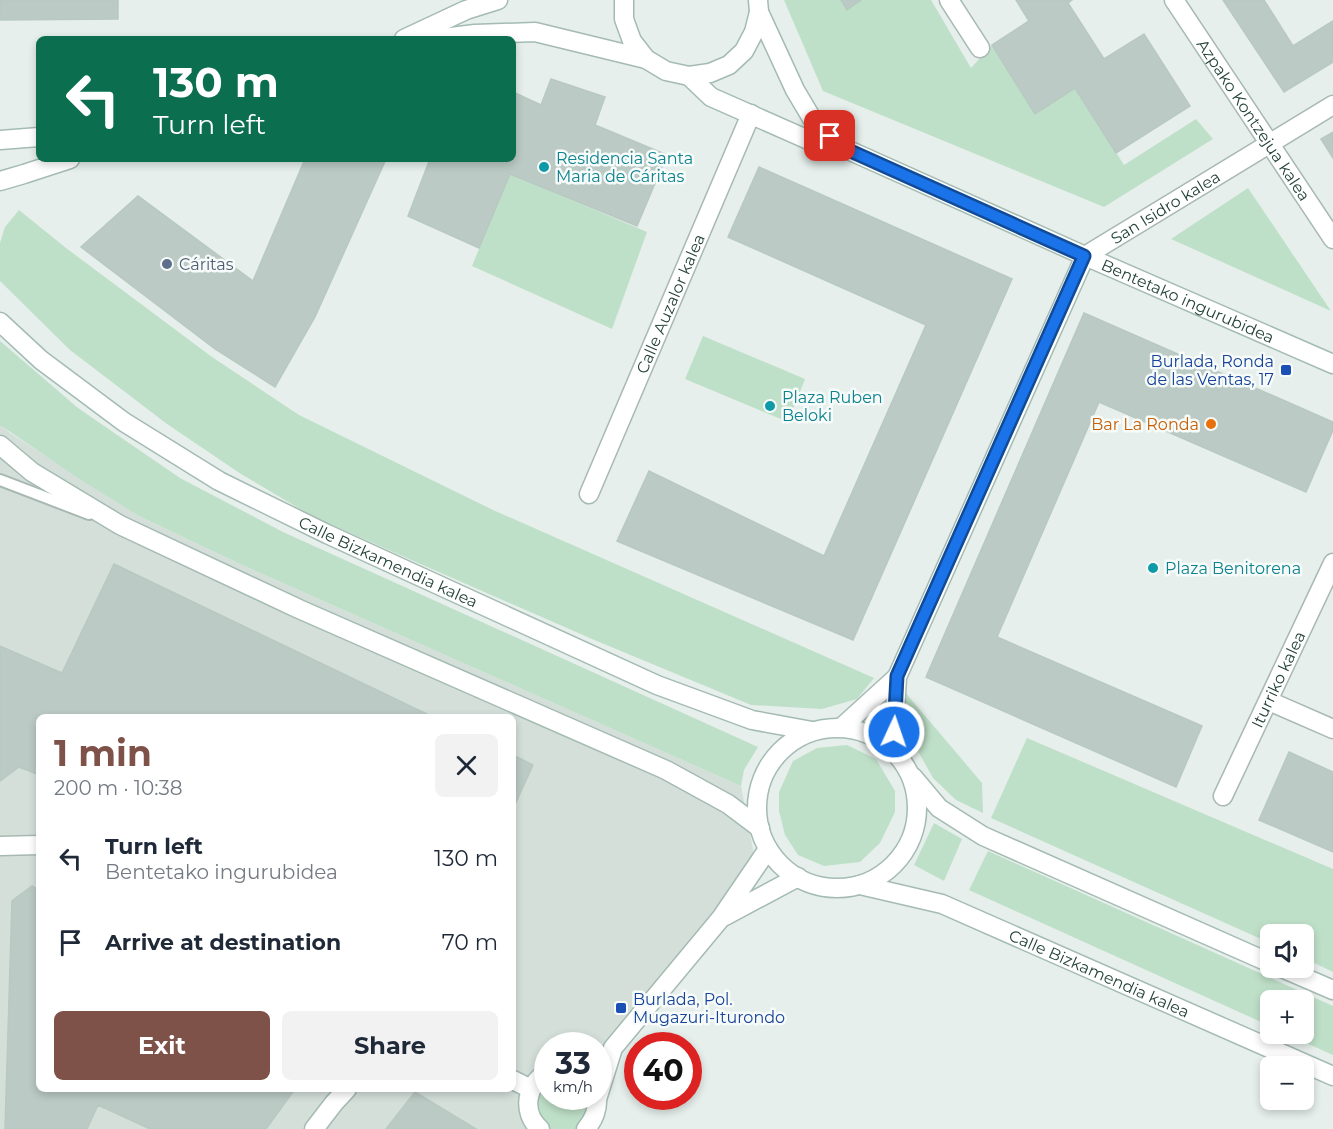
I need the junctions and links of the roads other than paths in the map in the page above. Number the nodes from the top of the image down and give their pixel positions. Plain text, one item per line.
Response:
1 (498, 0) edge
2 (624, 0) edge
3 (949, 0) edge
4 (1174, 0) edge
5 (758, 6) edge
6 (410, 36) edge
7 (459, 36) edge
8 (980, 48) dead end
9 (646, 59) junction
10 (689, 76) junction
11 (1333, 105) edge
12 (751, 114) junction
13 (36, 137) edge
14 (0, 140) edge
15 (1270, 144) junction
16 (846, 149) junction
17 (61, 162) edge
18 (0, 180) edge
19 (1333, 238) edge
20 (1084, 256) junction
21 (0, 314) edge
22 (6, 328) edge
23 (1333, 364) edge
24 (0, 445) edge
25 (0, 480) edge
26 (589, 494) dead end
27 (120, 525) junction
28 (1333, 563) edge
29 (897, 676) junction
30 (1269, 701) junction
31 (842, 727) junction
32 (1333, 729) edge
33 (812, 731) junction
34 (893, 750) junction
35 (909, 772) junction
36 (1223, 796) dead end
37 (760, 828) junction
38 (36, 845) edge
39 (0, 846) edge
40 (768, 849) junction
41 (798, 877) junction
42 (860, 885) junction
43 (721, 918) junction
44 (1260, 959) edge
45 (1305, 978) edge
46 (1333, 990) edge
47 (612, 1044) edge
48 (1333, 1076) edge
49 (516, 1082) edge
50 (534, 1084) edge
51 (531, 1089) junction
52 (344, 1092) edge
53 (597, 1110) edge
54 (532, 1125) edge
55 (314, 1129) edge
56 (586, 1129) edge

1 - 6 main road
2 - 9 main road
3 - 8 main road
4 - 15 main road, Azpako Kontzejua kalea
5 - 10 main road
5 - 16 main road, Bentetako ingurubidea
7 - 9 main road
9 - 10 main road
10 - 12 main road, Bentetako ingurubidea
11 - 15 main road, San Isidro kalea
12 - 16 main road, Bentetako ingurubidea
12 - 26 main road, Calle Auzalor kalea
13 - 14 main road
15 - 19 main road, Azpako Kontzejua kalea
15 - 20 main road, San Isidro kalea
16 - 20 main road, Bentetako ingurubidea
17 - 18 main road
20 - 23 main road, Bentetako ingurubidea
20 - 29 main road
21 - 22 main road, Calle Bizkamendia kalea
22 - 33 main road, Calle Bizkamendia kalea
24 - 27 main road
25 - 27 lane
27 - 37 main road
28 - 30 main road, Iturriko kalea
29 - 31 main road
29 - 34 main road
30 - 32 main road
30 - 36 main road, Iturriko kalea
31 - 33 main road
31 - 34 main road
33 - 37 main road
34 - 35 main road
35 - 42 main road
35 - 44 main road
37 - 40 main road
38 - 39 main road
40 - 41 main road
40 - 43 main road
41 - 42 main road
41 - 43 main road
42 - 48 main road, Calle Bizkamendia kalea
43 - 47 main road
45 - 46 main road
49 - 51 main road
50 - 51 main road
51 - 54 main road
52 - 55 main road
53 - 56 main road

